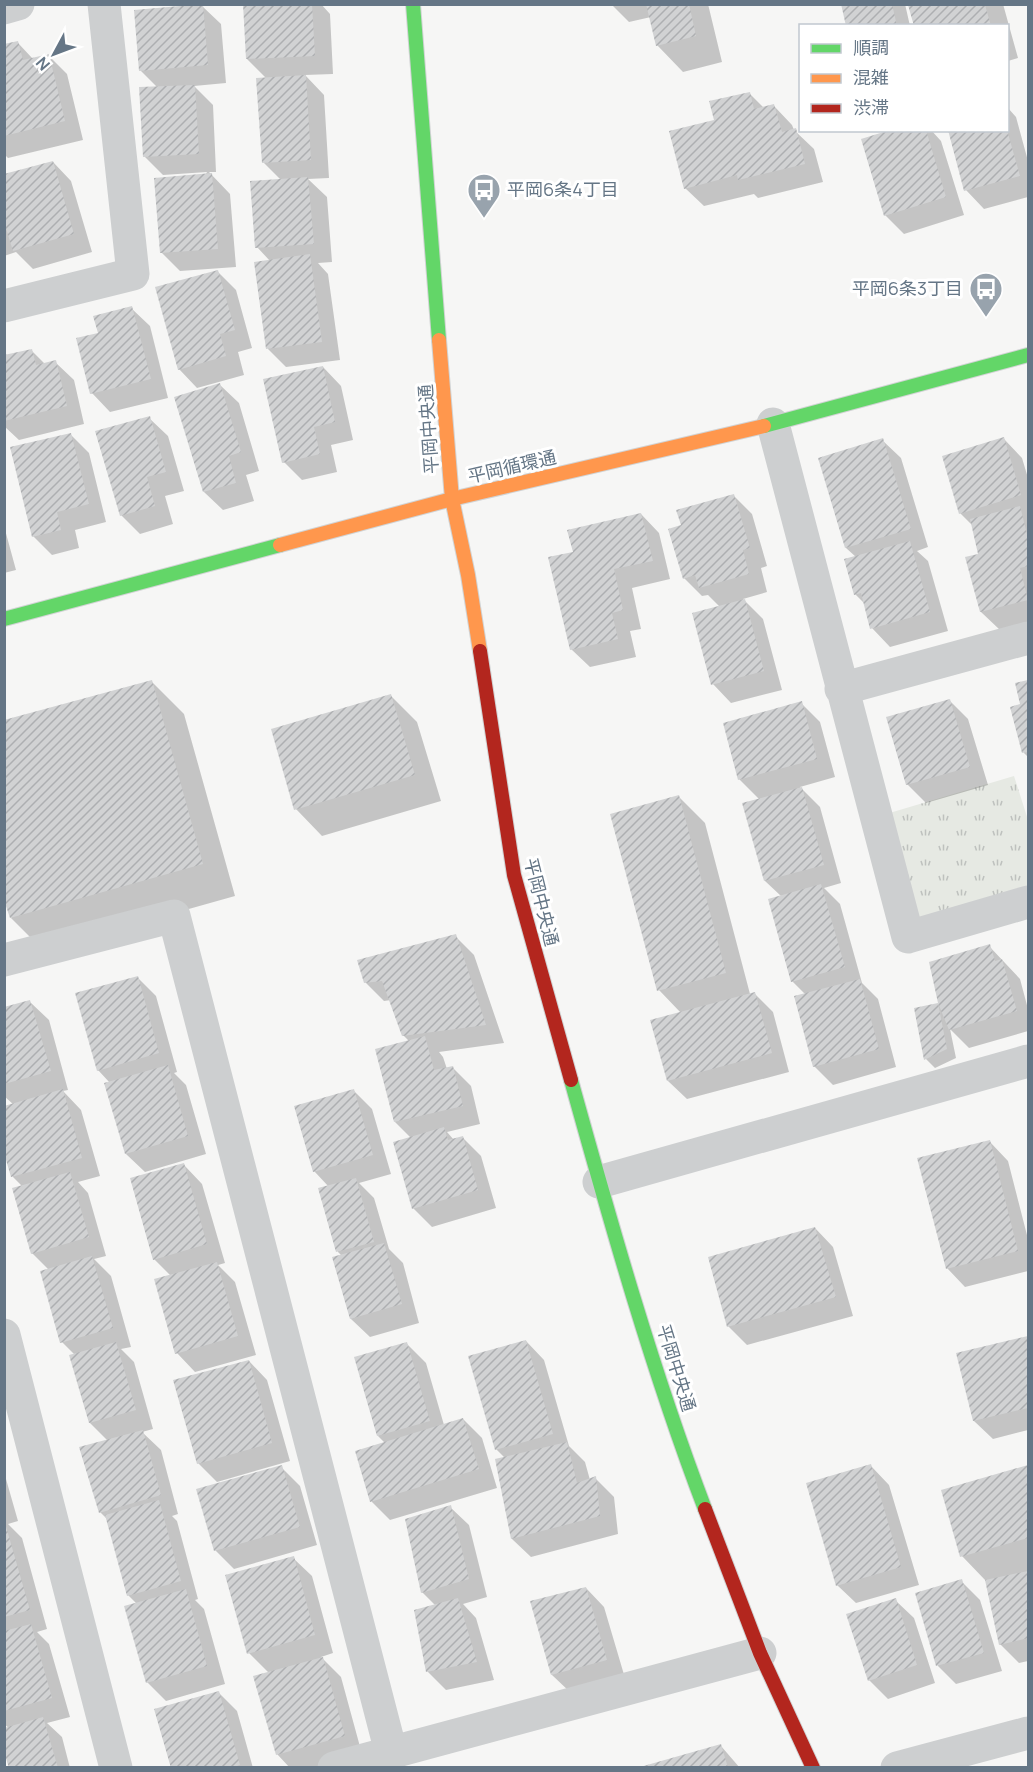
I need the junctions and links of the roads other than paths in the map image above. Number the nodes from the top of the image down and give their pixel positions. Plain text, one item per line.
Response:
1 (18, 4) edge
2 (104, 4) edge
3 (413, 4) edge
4 (4, 8) edge
5 (4, 306) edge
6 (1029, 355) edge
7 (773, 424) junction
8 (452, 499) junction
9 (4, 620) edge
10 (1029, 639) edge
11 (841, 689) junction
12 (1029, 902) edge
13 (4, 960) edge
14 (1029, 1061) edge
15 (599, 1182) junction
16 (4, 1335) edge
17 (760, 1653) junction
18 (1029, 1732) edge
19 (391, 1752) junction
20 (116, 1767) edge
21 (334, 1767) edge
22 (813, 1767) edge
23 (897, 1767) edge

1 - 4 street
2 - 5 street
3 - 8 street, 平岡中央通
6 - 7 street, 平岡循環通
7 - 8 street, 平岡循環通
7 - 11 street
8 - 9 street, 平岡循環通
8 - 15 street, 平岡中央通
10 - 11 street
11 - 12 street
13 - 19 street
14 - 15 street
15 - 17 street, 平岡中央通
16 - 20 street
17 - 19 street
17 - 22 street, 平岡中央通
18 - 23 street
19 - 21 street

